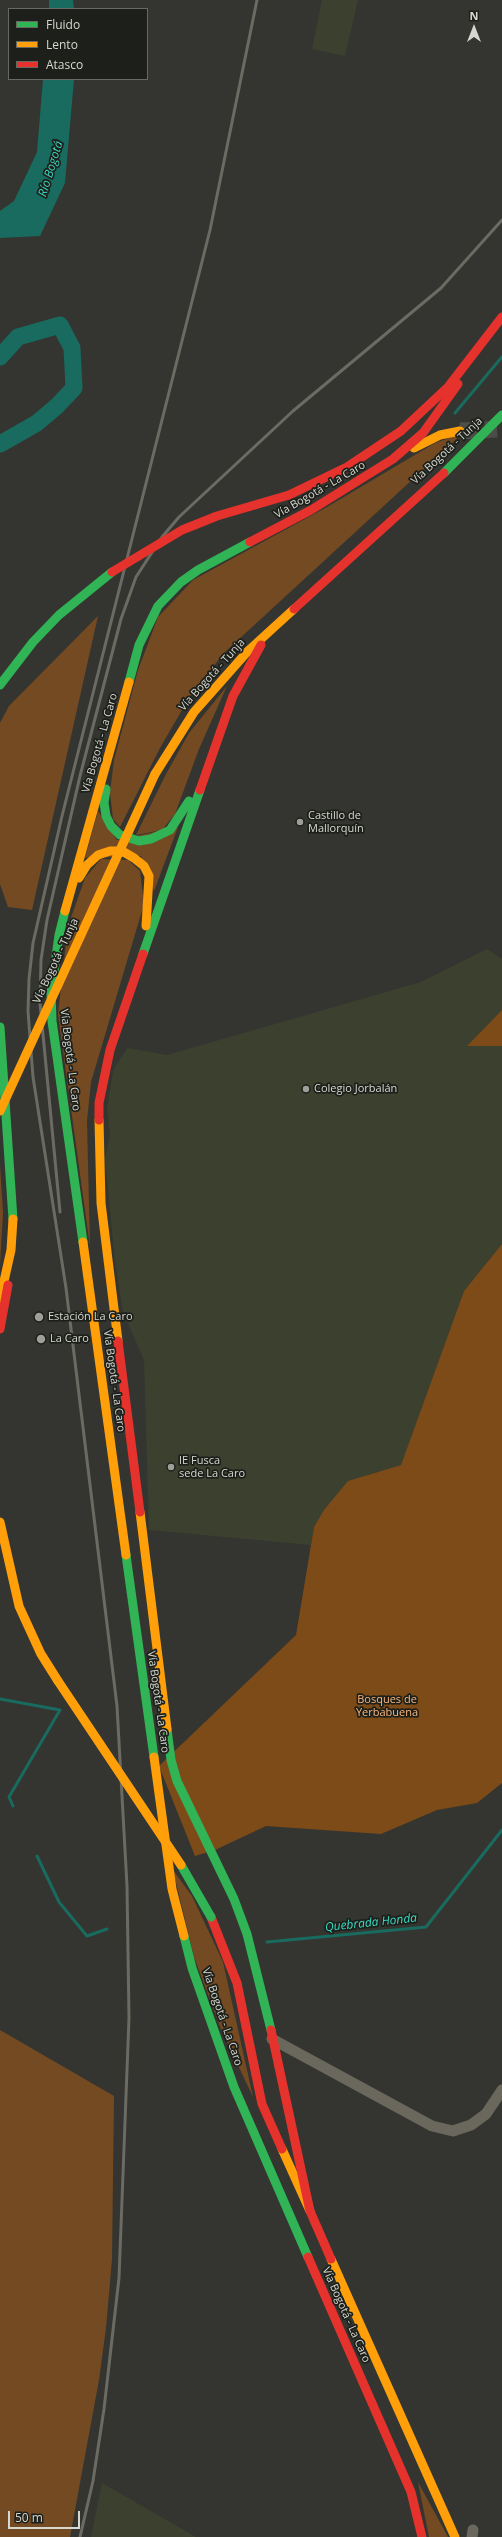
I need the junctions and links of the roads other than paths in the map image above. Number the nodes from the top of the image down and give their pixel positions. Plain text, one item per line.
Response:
1 (502, 317) edge
2 (487, 336) junction
3 (502, 415) edge
4 (460, 431) tunnel mouth
5 (382, 467) junction
6 (269, 631) junction
7 (0, 685) edge
8 (124, 702) junction
9 (208, 768) junction
10 (66, 907) junction
11 (144, 950) junction
12 (0, 1027) edge
13 (0, 1057) edge
14 (0, 1111) edge
15 (11, 1250) junction
16 (0, 1299) edge
17 (0, 1329) edge
18 (0, 1522) edge
19 (272, 2039) junction
20 (502, 2090) edge
21 (310, 2211) junction
22 (422, 2537) edge
23 (455, 2537) edge

1 - 2 main road
2 - 5 main road, Vía Bogotá - La Caro
2 - 7 main road, bridge
3 - 6 main road, Vía Bogotá - Tunja
4 - 5 main road
5 - 8 main road, Vía Bogotá - La Caro
6 - 9 main road, Vía Bogotá - La Caro
6 - 14 main road, Vía Bogotá - Tunja, bridge
8 - 9 main road
8 - 10 main road, Vía Bogotá - La Caro
9 - 11 main road, Vía Bogotá - La Caro
10 - 11 main road
10 - 22 main road, Vía Bogotá - La Caro
11 - 19 main road, Vía Bogotá - La Caro
12 - 13 main road
13 - 15 main road
15 - 16 main road
15 - 17 main road
18 - 21 main road, bridge
19 - 20 street
19 - 21 main road, Vía Bogotá - La Caro
21 - 23 main road, Vía Bogotá - La Caro

